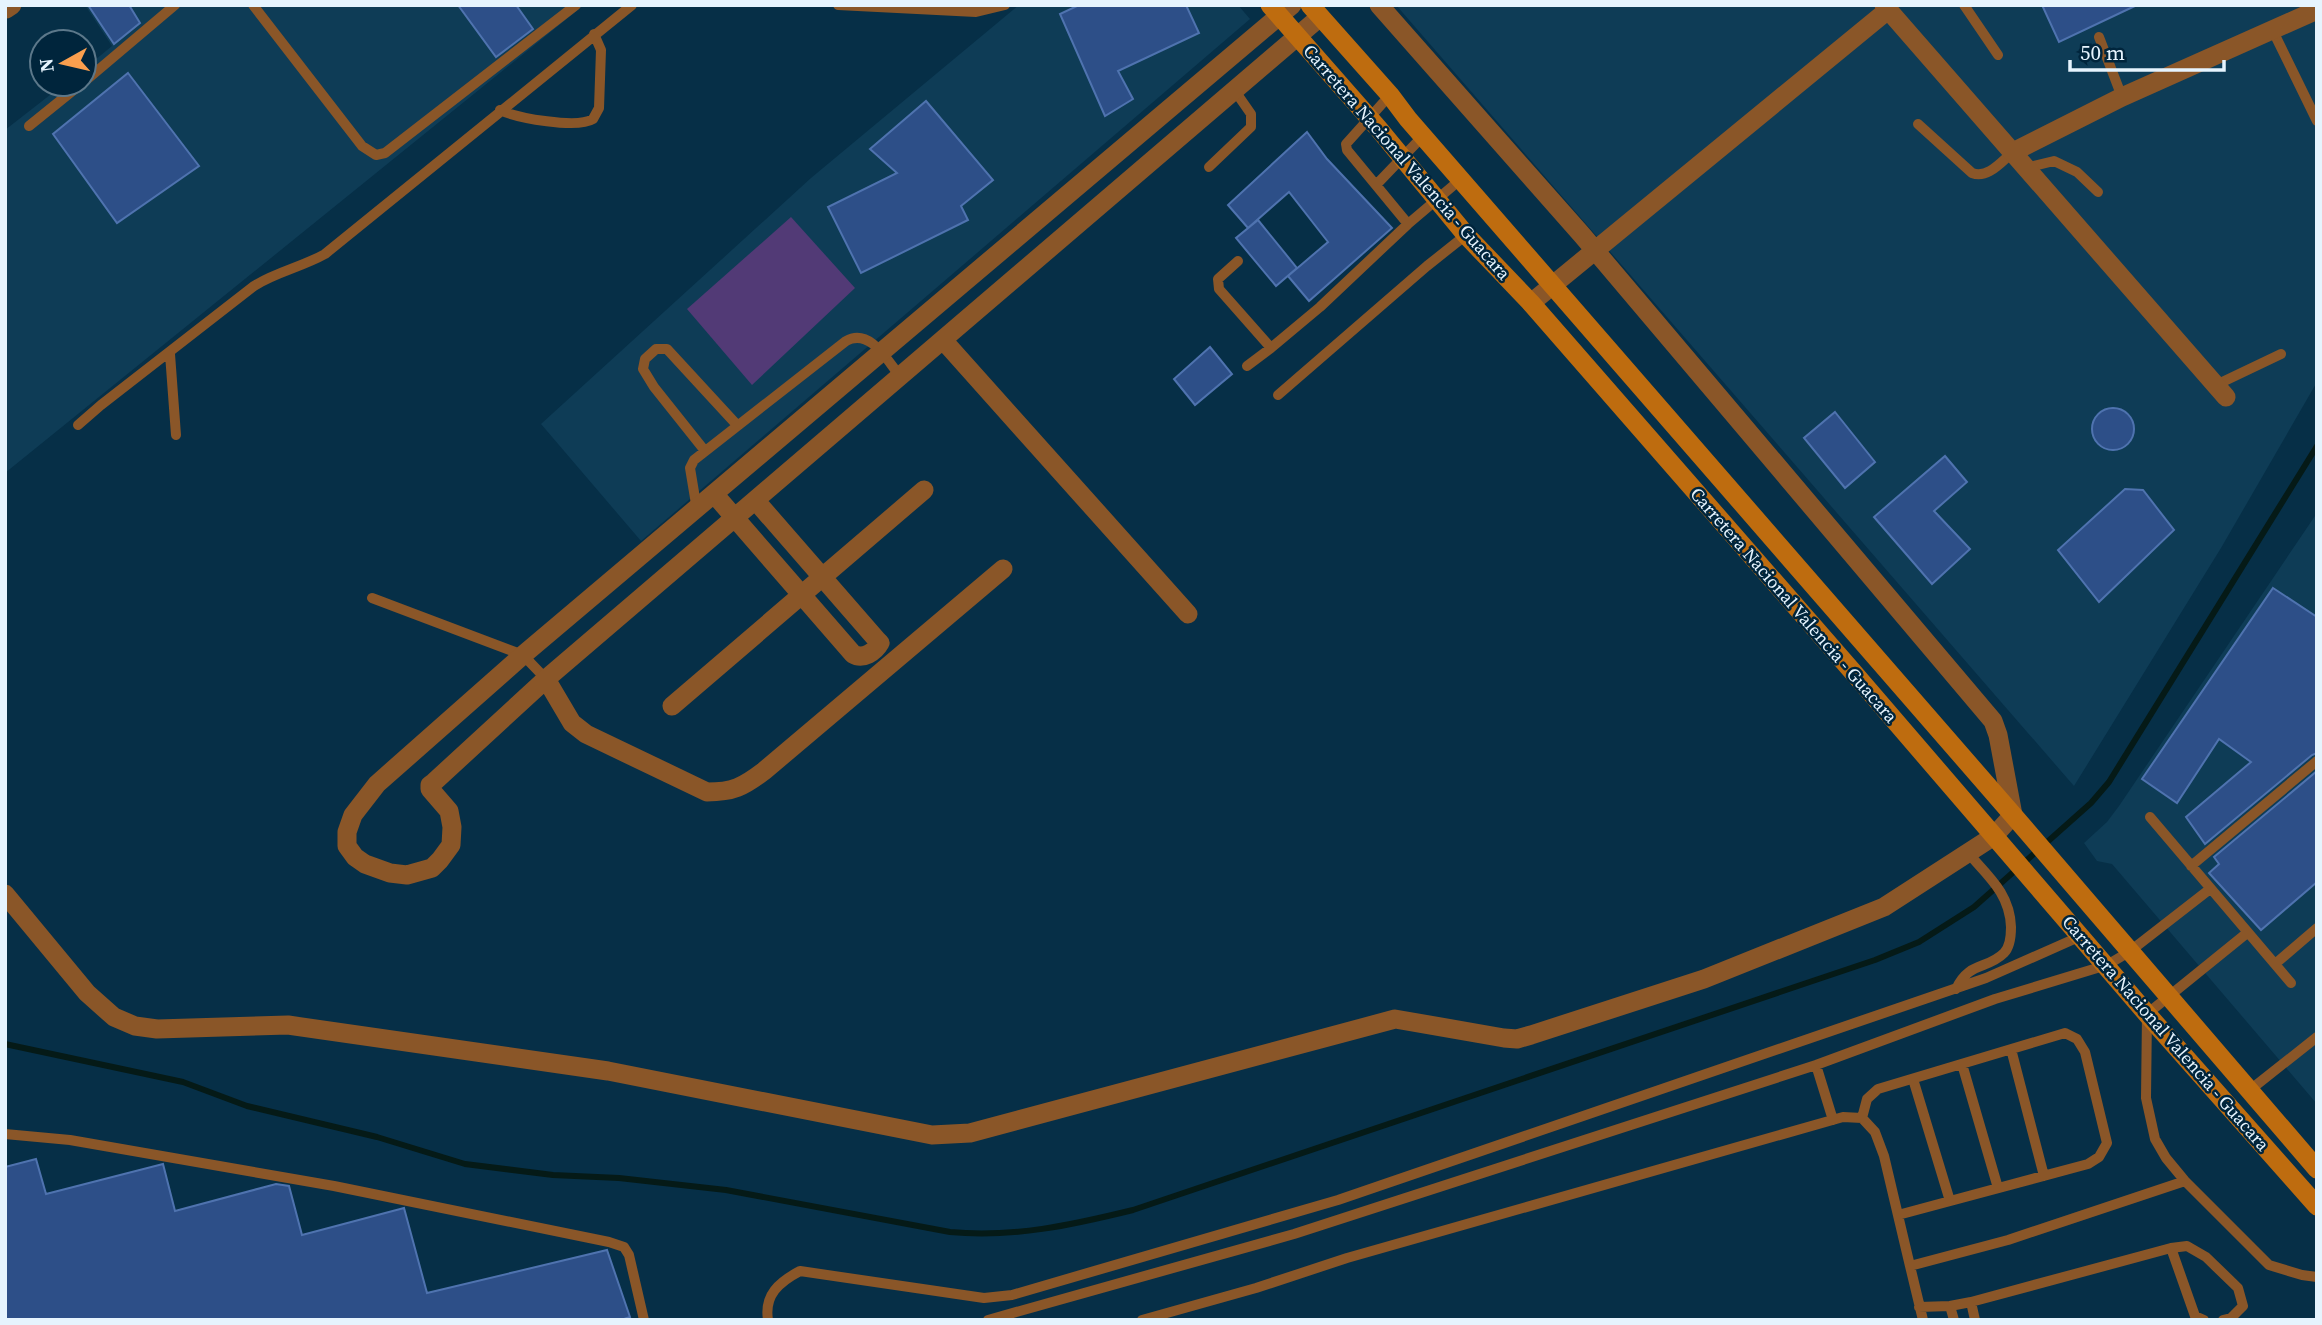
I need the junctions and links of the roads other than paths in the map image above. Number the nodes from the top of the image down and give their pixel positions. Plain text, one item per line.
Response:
1 (12, 5) edge
2 (175, 5) edge
3 (253, 5) edge
4 (576, 5) edge
5 (632, 5) edge
6 (838, 5) edge
7 (1005, 5) edge
8 (1379, 5) edge
9 (1964, 5) edge
10 (1888, 7) edge
11 (5, 9) edge
12 (1281, 9) edge
13 (2317, 10) edge
14 (1315, 11) edge
15 (2272, 29) junction
16 (594, 34) junction
17 (1298, 37) junction
18 (2099, 37) dead end
19 (1998, 55) dead end
20 (98, 70) edge
21 (1235, 90) junction
22 (1390, 95) junction
23 (2122, 97) junction
24 (64, 98) edge
25 (500, 110) junction
26 (1368, 117) junction
27 (2317, 121) edge
28 (1918, 124) dead end
29 (29, 126) dead end
30 (1423, 136) junction
31 (2013, 152) junction
32 (1403, 158) junction
33 (1209, 167) dead end
34 (2025, 169) junction
35 (1461, 179) junction
36 (1376, 185) junction
37 (2098, 192) dead end
38 (1437, 200) junction
39 (1408, 224) junction
40 (1466, 235) junction
41 (1596, 252) junction
42 (1238, 261) dead end
43 (1553, 286) junction
44 (1531, 303) junction
45 (943, 340) junction
46 (1271, 348) junction
47 (882, 352) junction
48 (170, 354) junction
49 (2281, 354) dead end
50 (1247, 366) dead end
51 (899, 375) junction
52 (2221, 391) joint
53 (1278, 395) dead end
54 (78, 425) dead end
55 (737, 425) junction
56 (176, 435) dead end
57 (705, 451) junction
58 (924, 490) dead end
59 (715, 495) junction
60 (756, 501) junction
61 (697, 510) junction
62 (734, 518) junction
63 (1003, 569) dead end
64 (821, 576) junction
65 (801, 596) junction
66 (372, 598) dead end
67 (1188, 614) dead end
68 (523, 655) junction
69 (546, 679) junction
70 (671, 706) dead end
71 (2317, 761) edge
72 (2013, 815) junction
73 (2150, 817) dead end
74 (1994, 836) junction
75 (1968, 853) junction
76 (2191, 866) junction
77 (2210, 889) junction
78 (5, 894) edge
79 (2317, 928) edge
80 (2247, 933) junction
81 (2081, 936) junction
82 (2129, 952) junction
83 (2274, 964) junction
84 (2107, 965) junction
85 (2291, 983) dead end
86 (1956, 989) junction
87 (2168, 996) junction
88 (2147, 1013) junction
89 (2317, 1037) edge
90 (2011, 1049) junction
91 (1962, 1064) junction
92 (1816, 1065) junction
93 (1913, 1079) junction
94 (2250, 1090) junction
95 (1862, 1118) junction
96 (1833, 1119) junction
97 (5, 1134) edge
98 (2317, 1169) edge
99 (2044, 1176) junction
100 (2186, 1181) junction
101 (1998, 1188) junction
102 (1950, 1201) junction
103 (2317, 1206) edge
104 (1898, 1215) junction
105 (2171, 1248) junction
106 (1910, 1266) junction
107 (2317, 1276) edge
108 (1971, 1302) junction
109 (1950, 1306) junction
110 (1919, 1307) junction
111 (766, 1319) edge
112 (644, 1320) edge
113 (988, 1320) edge
114 (1142, 1320) edge
115 (1923, 1320) edge
116 (1954, 1320) edge
117 (1975, 1320) edge
118 (2204, 1320) edge
119 (2223, 1320) edge

1 - 11 street
2 - 20 lane
3 - 4 lane
5 - 16 lane
6 - 7 lane
8 - 41 street
9 - 19 lane
10 - 31 street
10 - 41 street
12 - 17 main road, Carretera Nacional Valencia - Guacara
12 - 47 street
13 - 15 street
14 - 17 street
14 - 22 main road, Carretera Nacional Valencia - Guacara
15 - 23 street
15 - 27 lane
16 - 25 lane
16 - 25 lane
17 - 21 street
17 - 26 main road, Carretera Nacional Valencia - Guacara
18 - 23 lane
21 - 33 lane
21 - 45 street
22 - 26 lane
22 - 30 main road, Carretera Nacional Valencia - Guacara
23 - 31 street
24 - 29 lane
25 - 48 lane
26 - 32 main road, Carretera Nacional Valencia - Guacara
26 - 36 lane
28 - 31 lane
30 - 32 lane
30 - 35 main road, Carretera Nacional Valencia - Guacara
31 - 34 street
32 - 36 lane
32 - 38 main road, Carretera Nacional Valencia - Guacara
34 - 37 lane
34 - 52 street
35 - 38 lane
35 - 43 main road, Carretera Nacional Valencia - Guacara
36 - 39 lane
38 - 39 lane
38 - 40 main road, Carretera Nacional Valencia - Guacara
39 - 46 lane
40 - 44 main road, Carretera Nacional Valencia - Guacara
40 - 53 lane
41 - 43 street
41 - 72 street
42 - 46 lane
43 - 44 street
43 - 72 main road, Carretera Nacional Valencia - Guacara
44 - 74 main road, Carretera Nacional Valencia - Guacara
45 - 51 street
45 - 67 street
46 - 50 lane
47 - 51 lane
47 - 55 lane
47 - 59 street
48 - 54 lane
48 - 56 lane
49 - 52 lane
51 - 60 street
55 - 57 lane
55 - 57 lane
57 - 61 lane
58 - 64 street
59 - 61 street
59 - 62 street
60 - 62 street
60 - 64 street
61 - 68 street
62 - 65 street
62 - 69 street
63 - 69 street
64 - 65 street
64 - 65 street
65 - 70 street
66 - 68 lane
68 - 69 lane
68 - 69 street
71 - 76 lane
72 - 74 street
72 - 82 main road, Carretera Nacional Valencia - Guacara
73 - 76 lane
74 - 75 street
74 - 81 main road, Carretera Nacional Valencia - Guacara
75 - 78 street
75 - 86 lane
76 - 77 lane
77 - 80 lane
77 - 82 lane
79 - 83 lane
80 - 83 lane
80 - 87 lane
81 - 84 main road, Carretera Nacional Valencia - Guacara
81 - 86 lane
82 - 84 lane
82 - 87 main road, Carretera Nacional Valencia - Guacara
83 - 85 lane
84 - 88 main road, Carretera Nacional Valencia - Guacara
84 - 92 lane
86 - 111 lane
87 - 88 lane
87 - 94 main road, Carretera Nacional Valencia - Guacara
88 - 100 lane
88 - 103 main road, Carretera Nacional Valencia - Guacara
89 - 94 lane
90 - 91 lane
90 - 99 lane
90 - 99 lane
91 - 93 lane
91 - 101 lane
92 - 96 lane
92 - 113 lane
93 - 95 lane
93 - 102 lane
94 - 98 main road, Carretera Nacional Valencia - Guacara
95 - 96 lane
95 - 104 lane
96 - 114 lane
97 - 112 lane
99 - 101 lane
100 - 106 lane
100 - 107 lane
101 - 102 lane
102 - 104 lane
104 - 106 lane
105 - 108 lane
105 - 118 lane
105 - 119 lane
106 - 110 lane
108 - 109 lane
108 - 117 lane
109 - 110 lane
109 - 116 lane
110 - 115 lane

